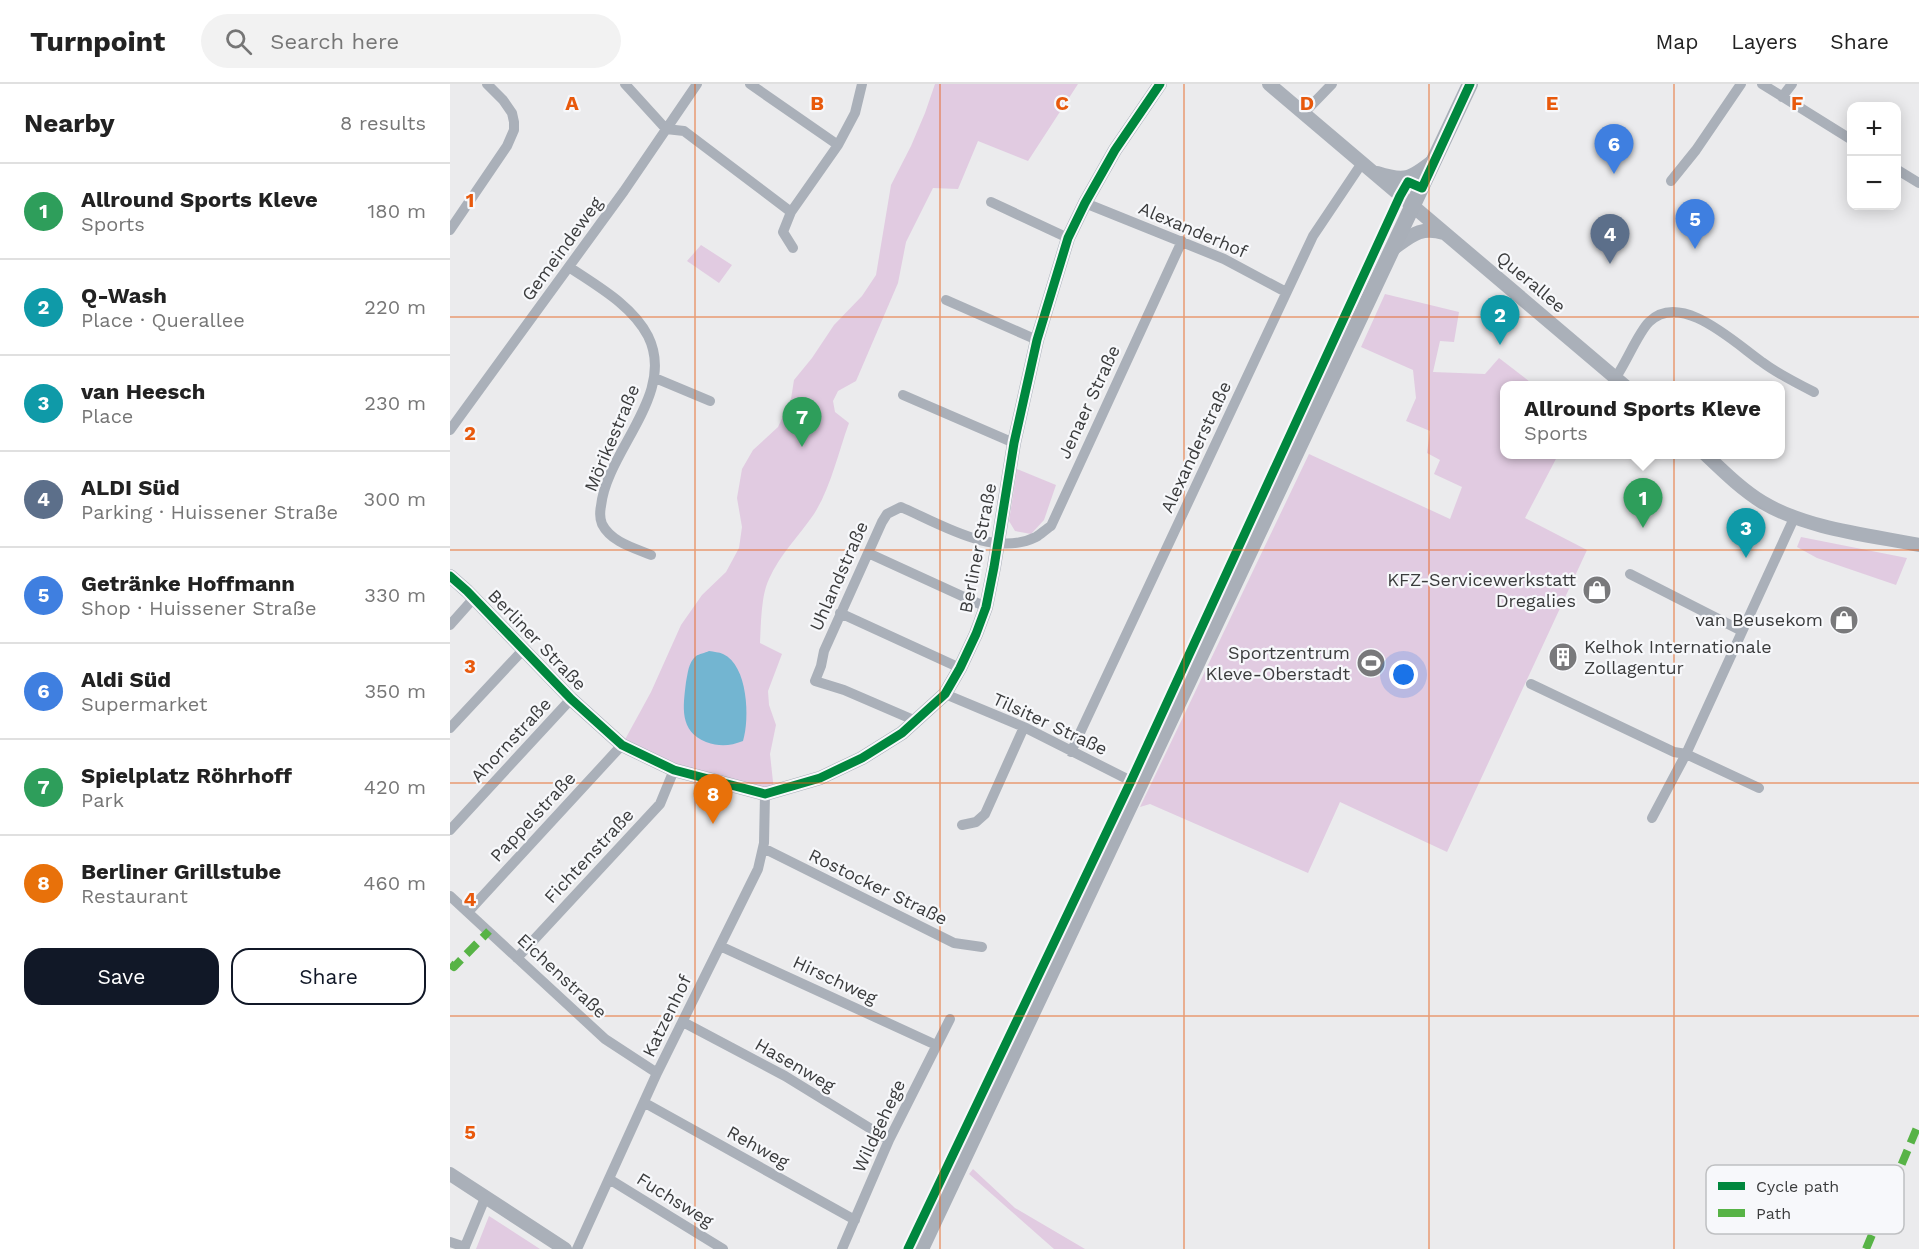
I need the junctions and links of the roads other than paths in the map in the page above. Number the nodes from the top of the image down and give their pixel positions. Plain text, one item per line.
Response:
1 (487, 84) edge
2 (625, 84) edge
3 (697, 84) edge
4 (750, 84) edge
5 (862, 84) edge
6 (1160, 84) edge
7 (1269, 84) edge
8 (1332, 84) edge
9 (1470, 84) edge
10 (1741, 84) edge
11 (1762, 84) edge
12 (1792, 84) edge
13 (1782, 97) junction
14 (1302, 114) junction
15 (666, 129) junction
16 (1847, 138) edge
17 (838, 145) junction
18 (1436, 158) junction
19 (1367, 167) junction
20 (1901, 172) edge
21 (1671, 182) dead end
22 (1919, 183) edge
23 (991, 202) dead end
24 (1085, 203) junction
25 (1413, 206) junction
26 (791, 212) junction
27 (450, 230) edge
28 (1449, 235) junction
29 (1068, 238) junction
30 (1182, 241) junction
31 (794, 248) dead end
32 (1394, 248) junction
33 (569, 267) junction
34 (1286, 292) junction
35 (946, 300) dead end
36 (1036, 340) junction
37 (655, 378) junction
38 (1621, 381) edge
39 (1814, 393) dead end
40 (903, 395) dead end
41 (710, 401) dead end
42 (450, 430) edge
43 (1014, 442) junction
44 (1711, 459) edge
45 (1795, 516) junction
46 (999, 544) junction
47 (1919, 545) edge
48 (868, 553) junction
49 (651, 555) dead end
50 (1630, 574) dead end
51 (450, 576) edge
52 (474, 598) junction
53 (986, 607) junction
54 (840, 613) junction
55 (450, 625) edge
56 (1742, 631) junction
57 (523, 650) junction
58 (960, 668) junction
59 (1531, 684) dead end
60 (945, 694) junction
61 (571, 699) junction
62 (916, 721) junction
63 (1024, 727) junction
64 (450, 728) edge
65 (622, 745) junction
66 (1071, 752) junction
67 (1686, 754) junction
68 (674, 770) junction
69 (1139, 785) junction
70 (1759, 788) dead end
71 (765, 794) junction
72 (1652, 818) dead end
73 (963, 825) dead end
74 (450, 830) edge
75 (763, 848) junction
76 (450, 896) edge
77 (468, 912) junction
78 (720, 946) junction
79 (982, 947) dead end
80 (517, 958) junction
81 (950, 1019) dead end
82 (683, 1022) junction
83 (936, 1045) junction
84 (657, 1073) junction
85 (645, 1102) junction
86 (889, 1140) junction
87 (450, 1174) edge
88 (609, 1179) junction
89 (485, 1198) junction
90 (855, 1220) junction
91 (450, 1242) edge
92 (464, 1248) edge
93 (565, 1249) edge
94 (577, 1249) edge
95 (723, 1249) edge
96 (842, 1249) edge
97 (921, 1249) edge

1 - 27 street
2 - 15 street
3 - 15 street, Gemeindeweg
4 - 17 street
5 - 17 street
6 - 24 street, Berliner Straße
7 - 14 street, Querallee
8 - 14 street
9 - 18 main road
10 - 21 street
11 - 13 street
12 - 13 street
13 - 16 street
14 - 19 street, Querallee
15 - 26 street
15 - 33 street, Gemeindeweg
17 - 26 street
18 - 19 street
18 - 25 main road
19 - 25 street, Querallee
19 - 34 street, Alexanderstraße
20 - 22 street
23 - 29 street
24 - 29 street, Berliner Straße
24 - 30 street, Alexanderhof
25 - 28 street, Querallee
25 - 32 main road
26 - 31 street
28 - 32 street
28 - 38 street, Querallee
29 - 36 street, Berliner Straße
30 - 34 street, Alexanderhof
30 - 46 street, Jenaer Straße
32 - 69 main road
33 - 37 street, Mörikestraße
33 - 42 street, Gemeindeweg
34 - 66 street, Alexanderstraße
35 - 36 street
36 - 43 street, Berliner Straße
37 - 41 street, Mörikestraße
37 - 49 street, Mörikestraße
38 - 39 street
40 - 43 street
43 - 46 street, Berliner Straße
44 - 45 street
45 - 47 street
45 - 56 street
46 - 48 street, Uhlandstraße
46 - 53 street, Berliner Straße
48 - 53 street
48 - 54 street, Uhlandstraße
50 - 56 street
51 - 52 street, Berliner Straße
52 - 55 street
52 - 57 street, Berliner Straße
53 - 58 street, Berliner Straße
54 - 58 street
54 - 62 street, Uhlandstraße
56 - 67 street
57 - 61 street, Berliner Straße
57 - 64 street
58 - 60 street, Berliner Straße
59 - 67 street
60 - 62 street, Berliner Straße
60 - 63 street, Tilsiter Straße
61 - 65 street, Berliner Straße
61 - 74 street, Ahornstraße
62 - 71 street, Berliner Straße
63 - 66 street, Tilsiter Straße
63 - 73 street
65 - 68 street, Berliner Straße
65 - 77 street, Pappelstraße
66 - 69 street, Tilsiter Straße
67 - 70 street
67 - 72 street
68 - 71 street, Berliner Straße
68 - 80 street, Fichtenstraße
69 - 97 main road
71 - 75 street, Katzenhof
75 - 78 street, Katzenhof
75 - 79 street, Rostocker Straße
76 - 77 street, Eichenstraße
77 - 80 street, Eichenstraße
78 - 82 street, Katzenhof
78 - 83 street, Hirschweg
80 - 84 street, Eichenstraße
81 - 83 street, Wildgehege
82 - 84 street, Katzenhof
82 - 86 street, Hasenweg
83 - 86 street, Wildgehege
84 - 85 street, Katzenhof
85 - 88 street, Katzenhof
85 - 90 street, Rehweg
86 - 90 street, Wildgehege
87 - 89 street
88 - 94 street, Katzenhof
88 - 95 street, Fuchsweg
89 - 92 street
89 - 93 street
90 - 96 street, Wildgehege
91 - 92 street

